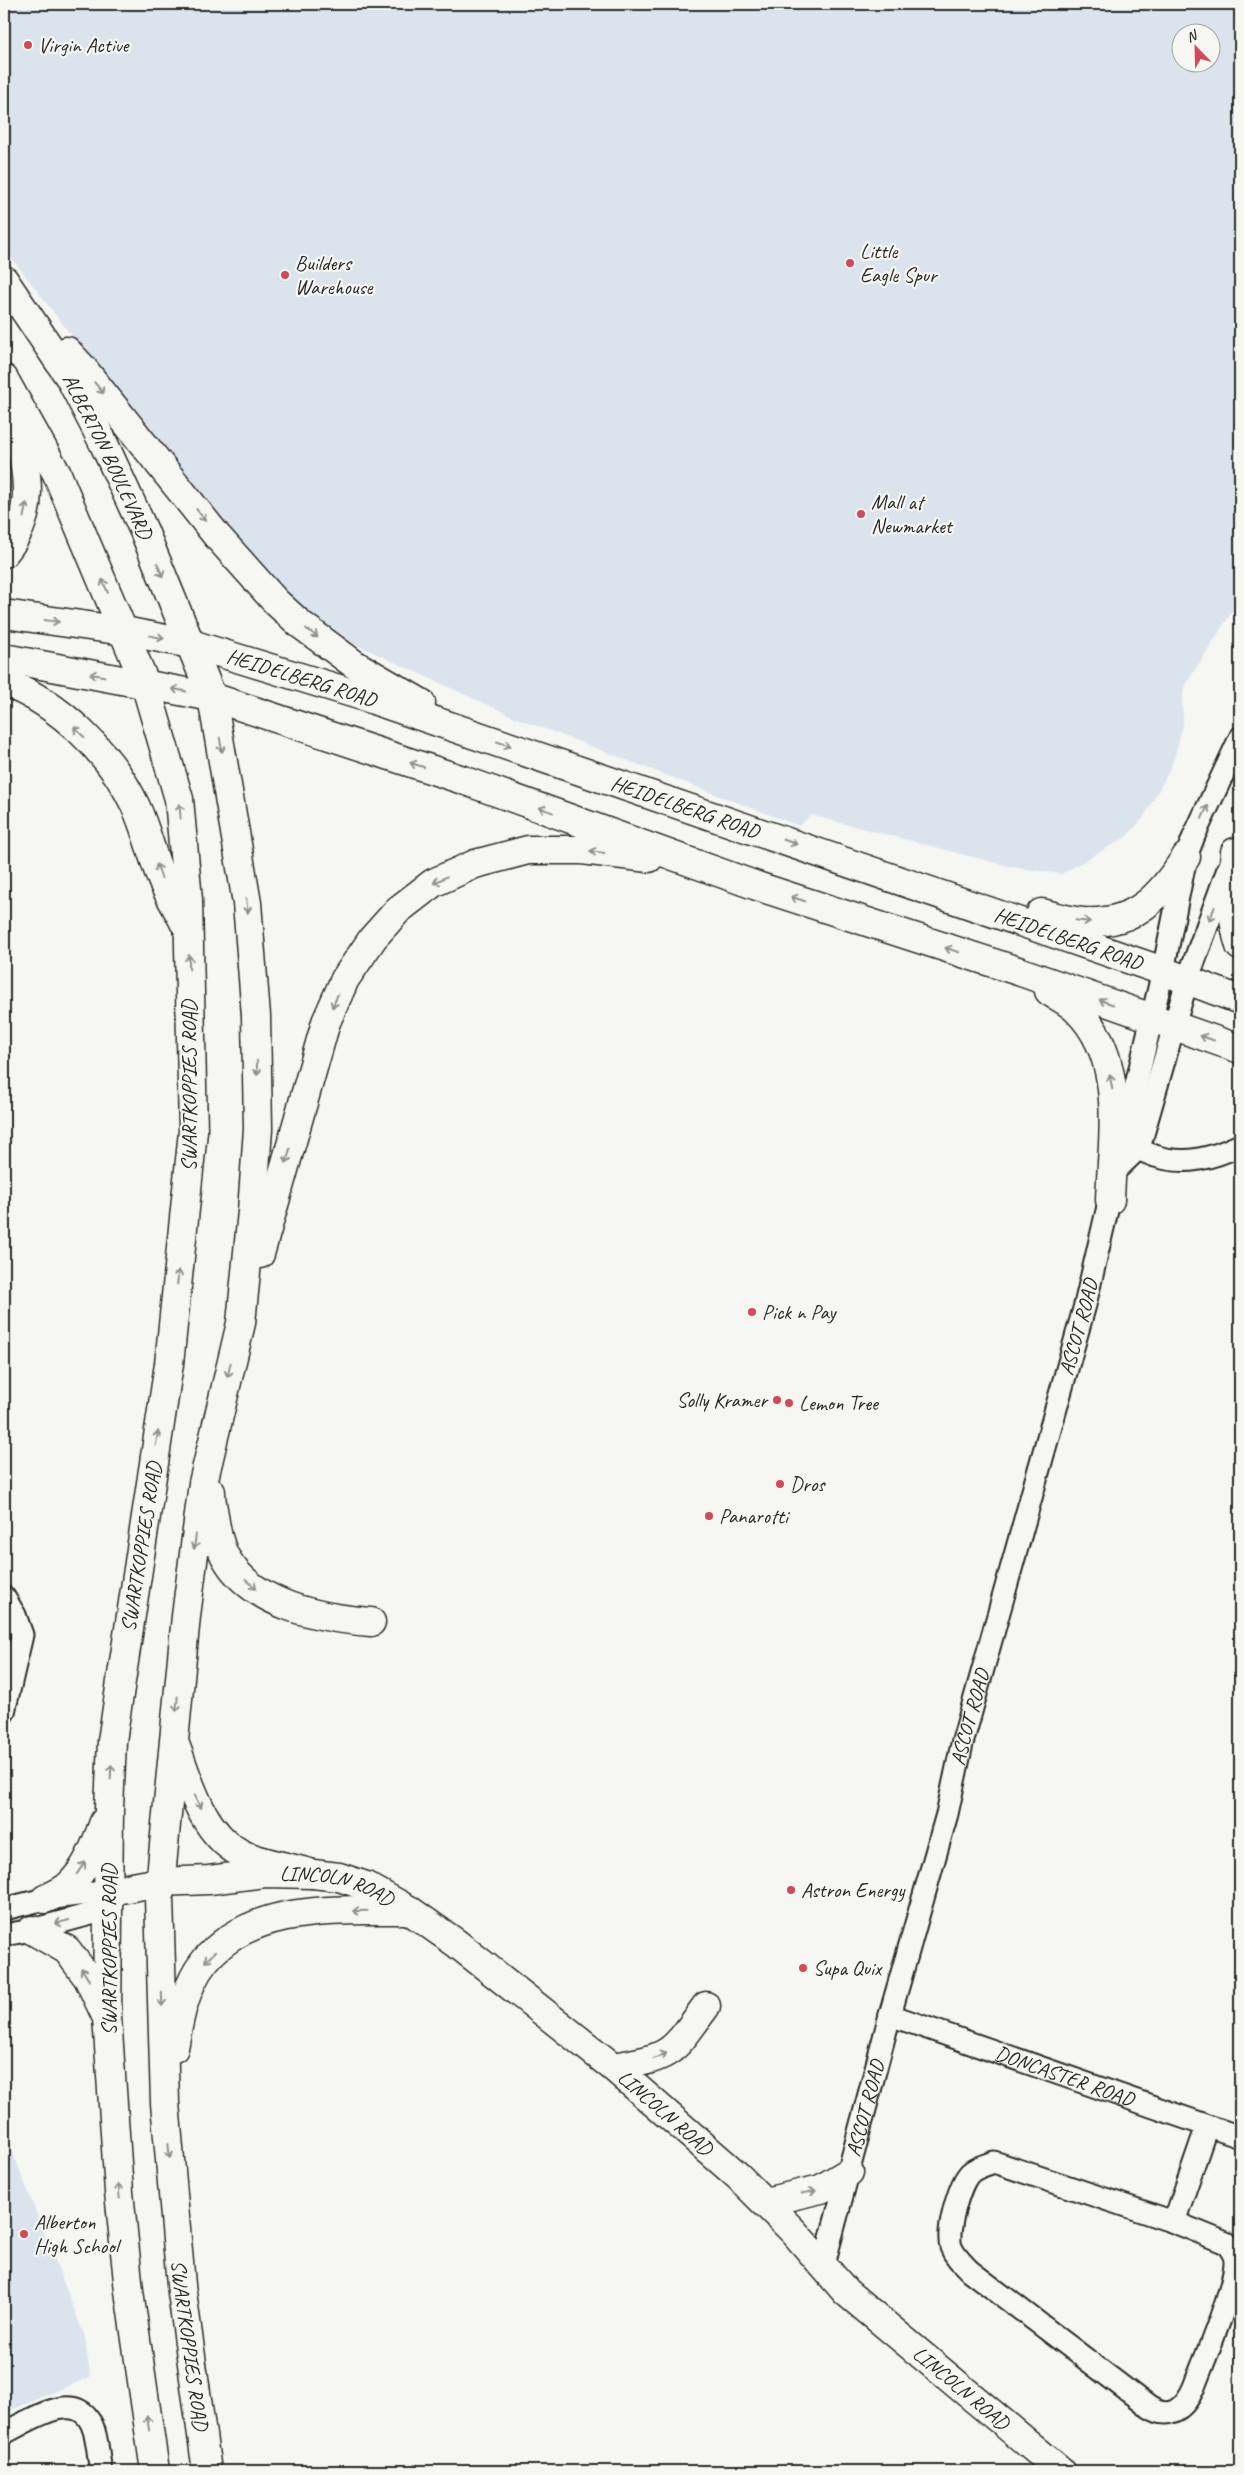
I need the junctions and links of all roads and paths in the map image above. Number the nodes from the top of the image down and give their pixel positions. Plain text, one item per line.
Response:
1 (11, 291) edge
2 (4, 380) edge
3 (4, 554) edge
4 (4, 614) edge
5 (124, 631) junction
6 (190, 644) junction
7 (4, 658) edge
8 (4, 682) edge
9 (145, 683) junction
10 (212, 697) junction
11 (458, 728) junction
12 (1240, 738) edge
13 (1238, 846) edge
14 (1186, 857) junction
15 (697, 864) junction
16 (898, 880) junction
17 (188, 930) junction
18 (1240, 946) edge
19 (1021, 972) junction
20 (1175, 976) junction
21 (1240, 1000) edge
22 (1163, 1022) junction
23 (1240, 1049) edge
24 (1130, 1145) junction
25 (1240, 1145) edge
26 (1110, 1200) junction
27 (241, 1323) junction
28 (212, 1443) junction
29 (4, 1597) edge
30 (371, 1622) dead end
31 (4, 1712) edge
32 (174, 1740) junction
33 (109, 1808) junction
34 (313, 1874) junction
35 (160, 1890) junction
36 (45, 1900) junction
37 (109, 1900) junction
38 (9, 1904) edge
39 (409, 1910) junction
40 (32, 1930) junction
41 (4, 1936) edge
42 (706, 2006) dead end
43 (890, 2015) junction
44 (107, 2017) junction
45 (613, 2067) junction
46 (165, 2103) junction
47 (1208, 2126) junction
48 (1240, 2137) edge
49 (849, 2172) junction
50 (765, 2202) junction
51 (1174, 2222) junction
52 (824, 2264) junction
53 (4, 2433) edge
54 (101, 2471) edge
55 (155, 2471) edge
56 (207, 2471) edge
57 (1061, 2471) edge

1 -> 6 main road, ALBERTON BOULEVARD
1 -> 11 main road
3 -> 2 main road
5 -> 2 main road
4 -> 5 main road, HEIDELBERG ROAD
5 -> 6 main road, HEIDELBERG ROAD
5 - 9 main road, SWARTKOPPIES ROAD
6 - 10 main road, SWARTKOPPIES ROAD
6 - 11 main road, HEIDELBERG ROAD
9 -> 7 main road, HEIDELBERG ROAD
17 -> 8 main road
10 -> 9 main road, HEIDELBERG ROAD
17 -> 9 main road, SWARTKOPPIES ROAD
15 -> 10 main road, HEIDELBERG ROAD
10 -> 27 main road, SWARTKOPPIES ROAD
11 -> 16 main road, HEIDELBERG ROAD
14 -> 12 street
13 - 18 main road
13 -> 20 street
16 -> 14 main road
14 - 20 street
19 -> 15 main road, HEIDELBERG ROAD
15 -> 27 main road
16 - 20 main road, HEIDELBERG ROAD
33 -> 17 main road, SWARTKOPPIES ROAD
22 -> 19 main road, HEIDELBERG ROAD
26 -> 19 main road
20 - 21 main road, HEIDELBERG ROAD
20 - 22 street
23 -> 22 main road, HEIDELBERG ROAD
22 - 24 street
24 - 25 street
24 - 26 street, ASCOT ROAD
26 - 43 street, ASCOT ROAD
27 -> 28 main road, SWARTKOPPIES ROAD
28 -> 30 main road
28 -> 32 main road, SWARTKOPPIES ROAD
29 - 31 street
32 -> 34 main road
32 - 35 main road, SWARTKOPPIES ROAD
36 -> 33 main road
33 - 37 main road, SWARTKOPPIES ROAD
34 - 35 main road, LINCOLN ROAD
34 - 39 main road, LINCOLN ROAD
35 - 37 main road, LINCOLN ROAD
35 -> 46 main road, SWARTKOPPIES ROAD
36 - 37 street
36 - 38 street
37 -> 40 street
37 - 44 main road, SWARTKOPPIES ROAD
39 - 45 main road, LINCOLN ROAD
39 -> 46 main road
40 - 41 street
44 -> 40 main road
45 -> 42 main road
43 - 47 street, DONCASTER ROAD
43 - 49 street, ASCOT ROAD
55 -> 44 main road, SWARTKOPPIES ROAD
45 - 50 main road, LINCOLN ROAD
46 -> 56 main road, SWARTKOPPIES ROAD
47 - 48 street, DONCASTER ROAD
47 - 51 street
50 -> 49 main road
49 - 52 street, ASCOT ROAD
50 - 52 main road, LINCOLN ROAD
51 - 51 street
52 - 57 main road, LINCOLN ROAD
53 - 54 street

